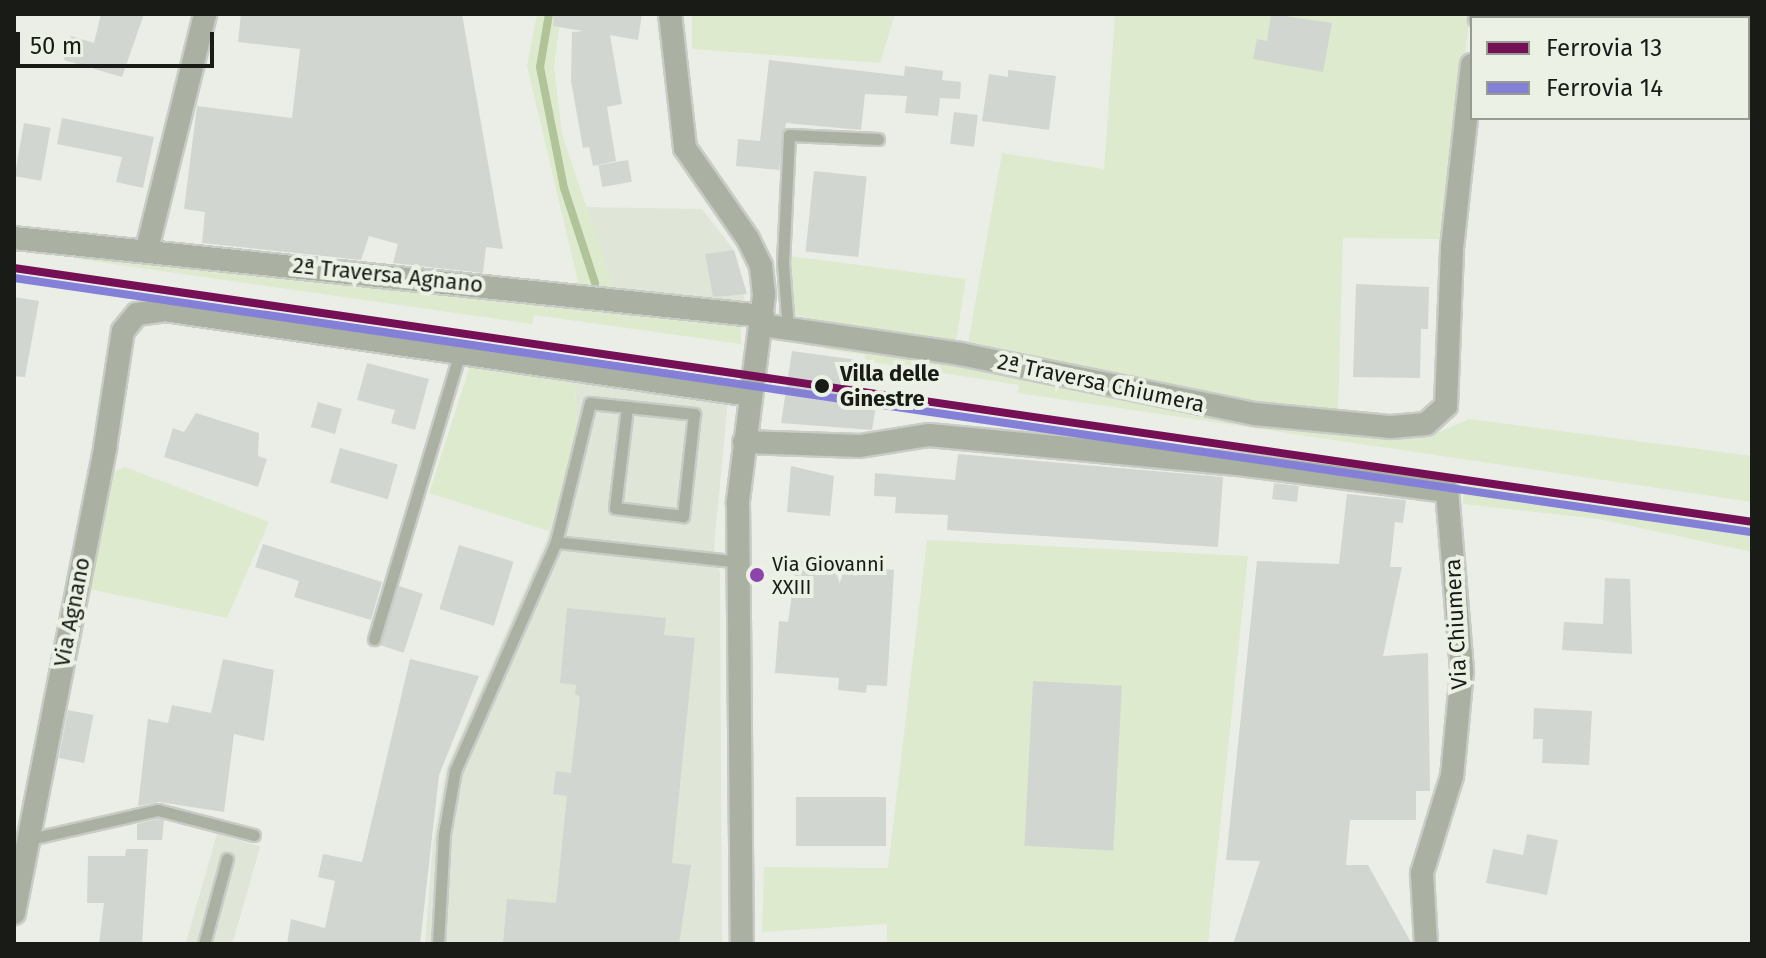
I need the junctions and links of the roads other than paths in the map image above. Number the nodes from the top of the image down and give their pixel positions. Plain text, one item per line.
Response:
1 (205, 14) edge
2 (670, 14) edge
3 (1470, 83) edge
4 (878, 139) dead end
5 (14, 238) edge
6 (147, 249) junction
7 (762, 321) junction
8 (788, 329) junction
9 (460, 353) junction
10 (750, 395) junction
11 (627, 407) junction
12 (744, 442) junction
13 (556, 542) junction
14 (740, 562) junction
15 (374, 639) dead end
16 (254, 835) dead end
17 (30, 839) junction
18 (227, 859) dead end
19 (14, 913) edge
20 (204, 944) edge
21 (438, 944) edge
22 (742, 944) edge
23 (1426, 944) edge

1 - 6 street
2 - 7 street
3 - 8 street, 2ª Traversa Chiumera
4 - 8 lane
5 - 6 street, 2ª Traversa Agnano
6 - 7 street, 2ª Traversa Agnano
7 - 8 street, 2ª Traversa Chiumera
7 - 10 street
9 - 10 street
9 - 15 lane
9 - 17 street, Via Agnano
10 - 12 street
11 - 11 lane
11 - 13 lane
12 - 14 street
12 - 23 street, Via Chiumera
13 - 14 lane
13 - 21 lane
14 - 22 street
16 - 17 lane
17 - 19 street, Via Agnano
18 - 20 lane

